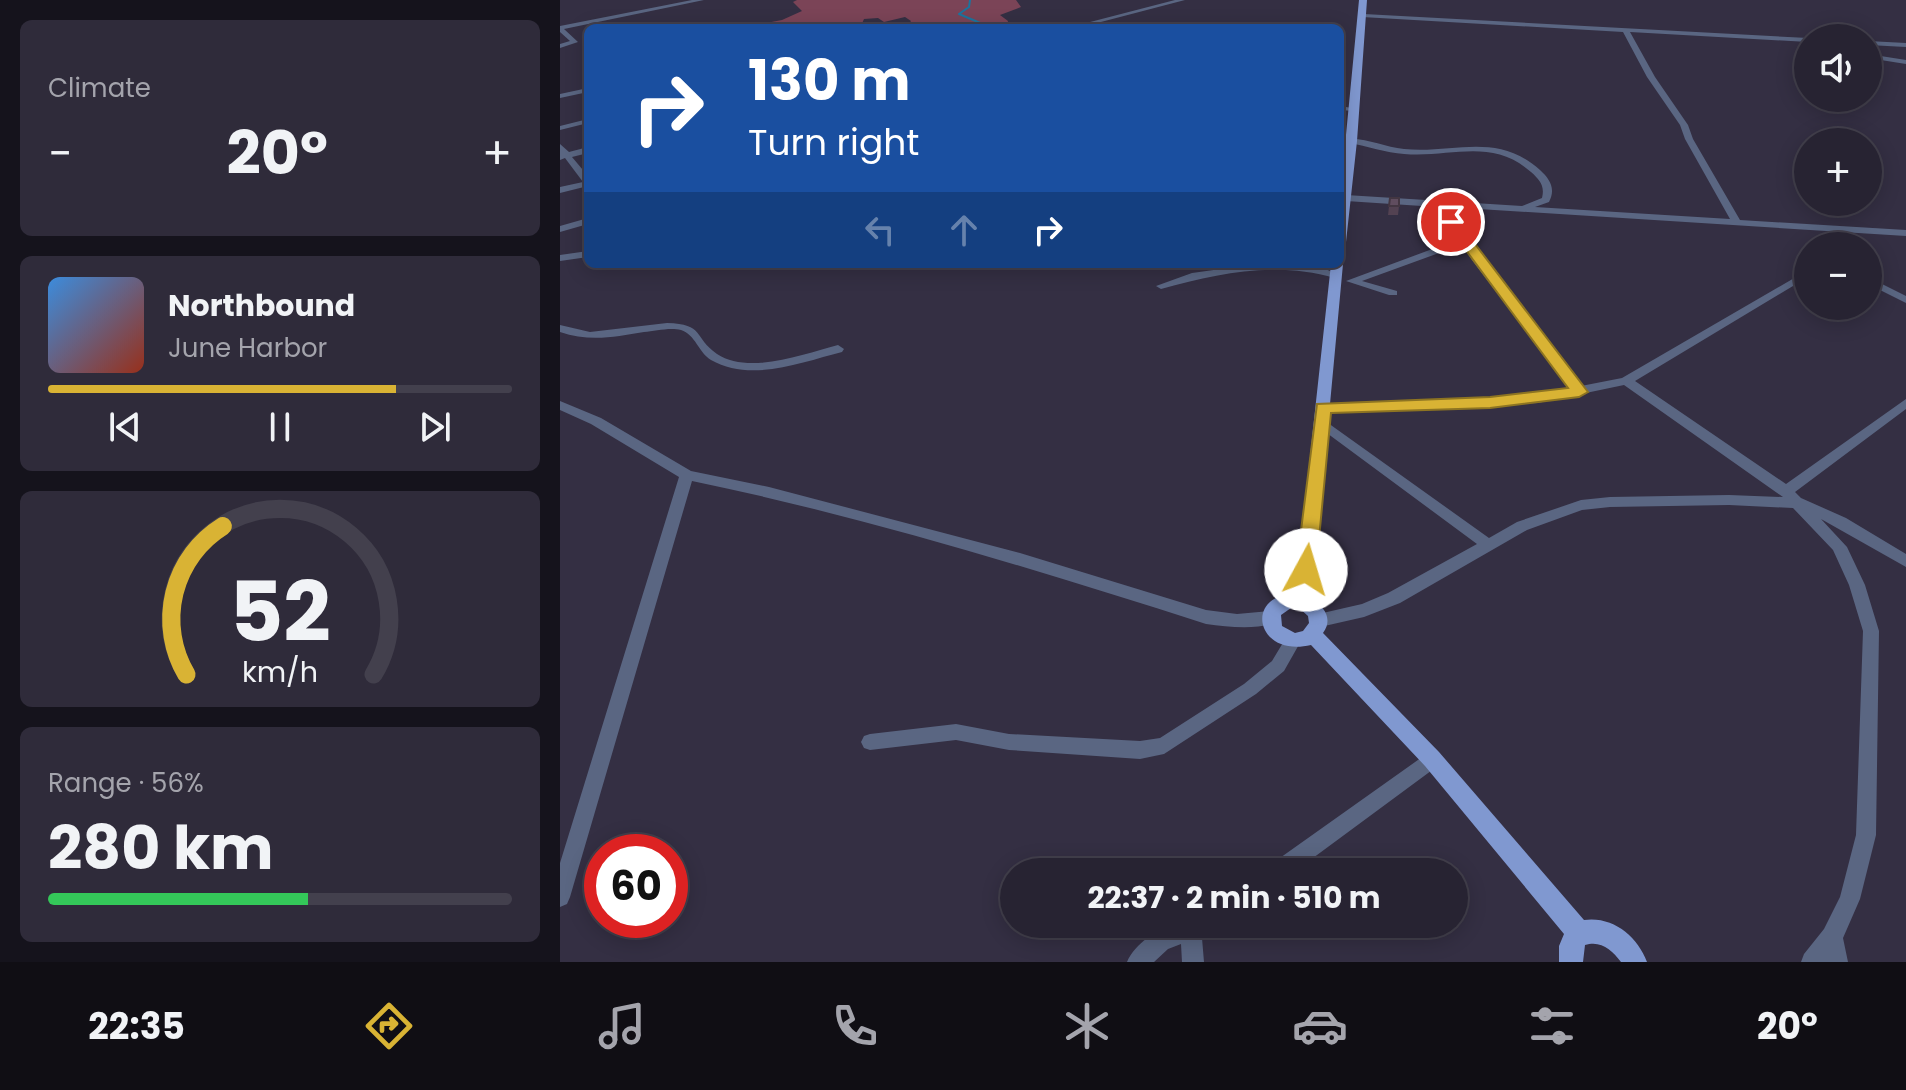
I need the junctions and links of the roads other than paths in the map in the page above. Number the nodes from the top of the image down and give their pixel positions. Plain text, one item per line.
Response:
1 (701, 0) edge
2 (1182, 0) edge
3 (1363, 0) edge
4 (1364, 16) junction
5 (1086, 24) edge
6 (560, 28) edge
7 (1626, 31) junction
8 (1794, 39) edge
9 (1882, 44) edge
10 (1906, 45) edge
11 (560, 46) edge
12 (1882, 58) edge
13 (1906, 62) edge
14 (584, 91) edge
15 (560, 96) edge
16 (1344, 108) edge
17 (1354, 109) junction
18 (584, 122) edge
19 (560, 128) edge
20 (1352, 141) junction
21 (584, 150) edge
22 (562, 153) edge
23 (584, 178) edge
24 (584, 183) edge
25 (560, 190) edge
26 (1346, 198) junction
27 (1439, 203) junction
28 (1515, 209) junction
29 (1344, 213) edge
30 (584, 222) edge
31 (1737, 223) junction
32 (560, 229) edge
33 (1853, 231) joint
34 (1906, 233) edge
35 (1435, 251) dead end
36 (584, 255) edge
37 (560, 259) edge
38 (1251, 268) edge
39 (1315, 268) edge
40 (1339, 275) edge
41 (1794, 281) edge
42 (1161, 286) dead end
43 (1882, 287) edge
44 (1393, 293) dead end
45 (1906, 300) edge
46 (560, 328) edge
47 (838, 349) dead end
48 (1626, 381) junction
49 (1579, 392) junction
50 (1906, 403) edge
51 (560, 405) edge
52 (1322, 415) junction
53 (687, 475) junction
54 (1786, 491) junction
55 (1800, 503) junction
56 (1488, 545) junction
57 (1906, 561) edge
58 (1303, 601) junction
59 (1270, 618) junction
60 (1309, 632) junction
61 (870, 742) dead end
62 (1432, 759) junction
63 (1296, 858) edge
64 (560, 897) edge
65 (1580, 934) junction
66 (1832, 937) junction
67 (1168, 938) edge
68 (1197, 938) edge
69 (1138, 962) edge
70 (1193, 962) edge
71 (1571, 962) edge
72 (1635, 962) edge
73 (1812, 962) edge
74 (1837, 962) edge

1 - 6 street
2 - 5 street
3 - 4 main road
4 - 7 street
4 - 17 main road
6 - 11 street
7 - 8 street
7 - 31 street
9 - 10 street
12 - 13 street
14 - 15 street
16 - 17 street
17 - 20 main road
18 - 19 street
20 - 26 main road
20 - 28 street
21 - 22 street
22 - 23 street
24 - 25 street
26 - 27 street
26 - 29 main road
27 - 28 street
27 - 49 street
28 - 31 street
30 - 32 street
31 - 33 street
33 - 34 street
35 - 40 street
36 - 37 street
38 - 42 street
39 - 40 street
40 - 44 street
40 - 52 main road
41 - 48 street
43 - 45 street
46 - 47 street
48 - 49 street
48 - 54 street
49 - 52 street
50 - 54 street
51 - 53 street
52 - 56 street
52 - 58 main road
53 - 59 street
53 - 64 street
54 - 55 street
55 - 56 street
55 - 57 street
55 - 66 street
56 - 60 street
58 - 59 main road
58 - 60 main road
59 - 60 main road
60 - 61 street
60 - 62 main road
62 - 63 street
62 - 65 main road
65 - 71 main road
65 - 72 main road
66 - 73 street
66 - 74 street
67 - 69 street
68 - 70 street

